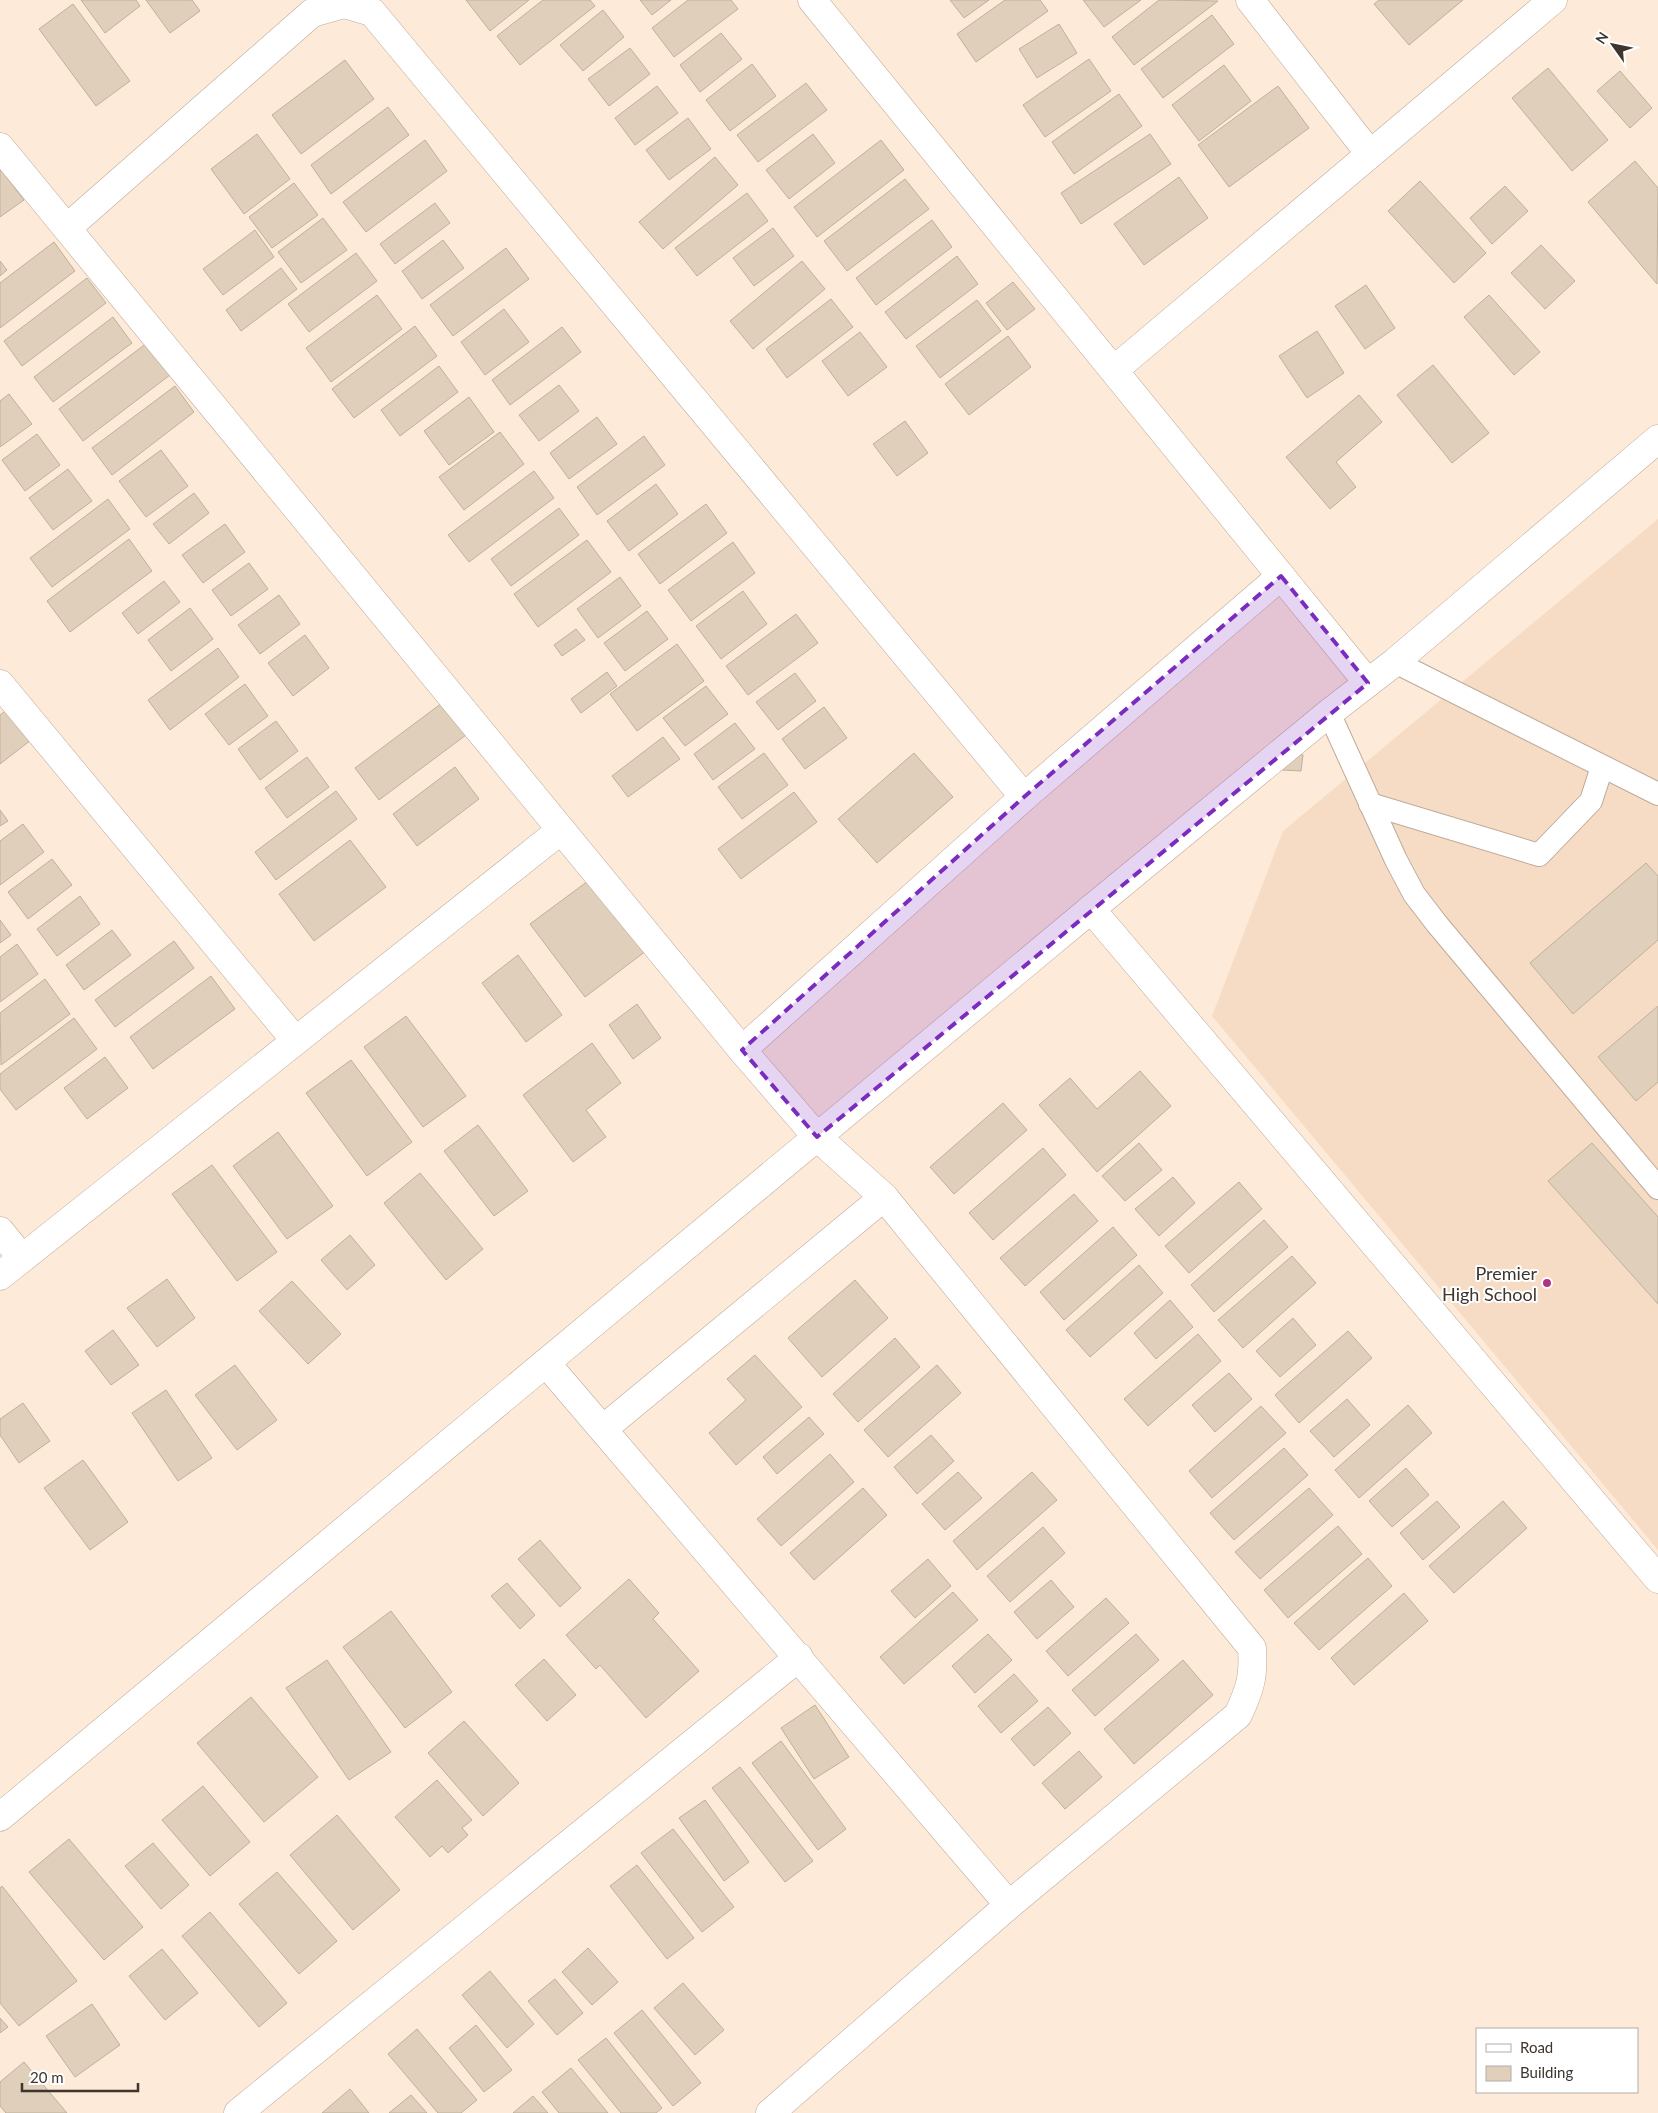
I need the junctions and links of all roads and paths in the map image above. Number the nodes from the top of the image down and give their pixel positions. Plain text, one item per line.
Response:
1 (812, 0) edge
2 (1250, 0) edge
3 (1553, 0) edge
4 (0, 147) edge
5 (1370, 154) junction
6 (67, 228) junction
7 (1114, 370) junction
8 (1658, 439) edge
9 (1281, 576) junction
10 (1395, 662) junction
11 (1368, 683) junction
12 (0, 684) edge
13 (1329, 713) junction
14 (1602, 767) junction
15 (1658, 794) edge
16 (1024, 797) junction
17 (1370, 804) junction
18 (561, 830) junction
19 (1091, 908) junction
20 (295, 1040) junction
21 (742, 1050) junction
22 (817, 1137) junction
23 (1658, 1188) edge
24 (884, 1197) junction
25 (0, 1231) edge
26 (22, 1258) junction
27 (0, 1276) edge
28 (546, 1363) junction
29 (603, 1429) junction
30 (1658, 1579) edge
31 (799, 1657) junction
32 (3, 1810) edge
33 (1009, 1905) junction
34 (238, 2113) edge
35 (770, 2113) edge

1 - 7 street
2 - 5 street
3 - 5 street
4 - 6 street
5 - 7 street
6 - 16 street
6 - 18 street
7 - 9 street
8 - 10 street
9 - 11 street
9 - 16 street
10 - 11 street
10 - 14 lane
11 - 13 street
12 - 20 street
13 - 17 lane
13 - 19 street
14 - 15 lane
14 - 17 lane
16 - 21 street
17 - 23 lane
18 - 20 street
18 - 21 street
19 - 22 street
19 - 30 street
20 - 26 street
21 - 22 street
22 - 24 street
22 - 28 street
24 - 29 street
24 - 33 street
25 - 26 street
26 - 27 street
28 - 29 street
28 - 32 street
29 - 31 street
31 - 33 street
31 - 34 street
33 - 35 street

